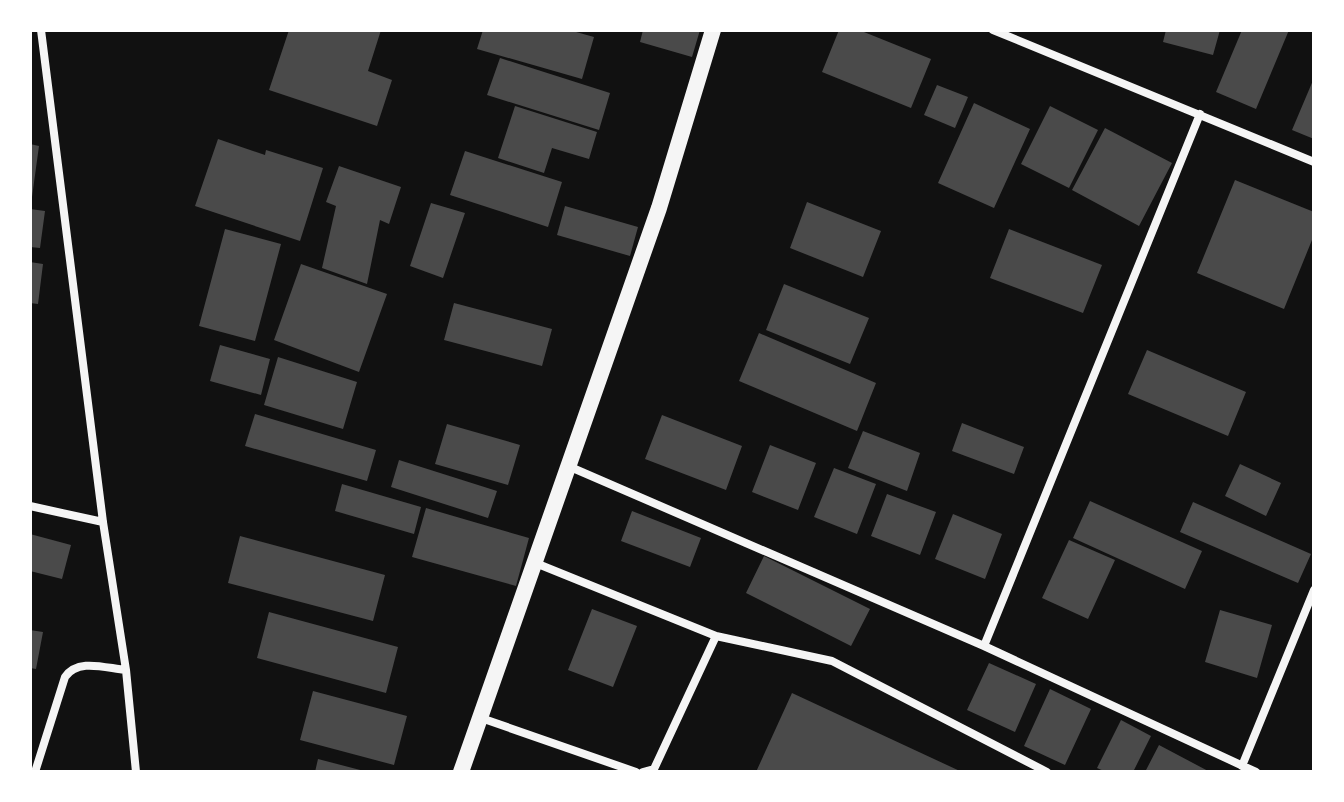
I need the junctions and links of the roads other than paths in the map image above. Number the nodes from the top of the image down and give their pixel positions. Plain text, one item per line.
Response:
1 (41, 30) edge
2 (713, 30) edge
3 (993, 30) edge
4 (1200, 114) junction
5 (1314, 162) edge
6 (567, 466) junction
7 (30, 506) edge
8 (103, 522) junction
9 (533, 562) junction
10 (1314, 590) edge
11 (716, 636) junction
12 (984, 646) junction
13 (126, 670) junction
14 (481, 718) junction
15 (1242, 766) junction
16 (35, 772) edge
17 (136, 772) edge
18 (461, 772) edge
19 (636, 772) edge
20 (643, 772) edge
21 (1047, 772) edge
22 (1256, 772) edge

1 - 8 street
2 - 6 main road
3 - 4 street
4 - 5 street
4 - 12 street
6 - 9 main road
6 - 12 street
7 - 8 street
8 - 13 street
9 - 11 street
9 - 14 main road
10 - 15 street
11 - 20 street
11 - 21 street
12 - 15 street
13 - 16 street
13 - 17 street
14 - 18 main road
14 - 19 street
15 - 22 street

